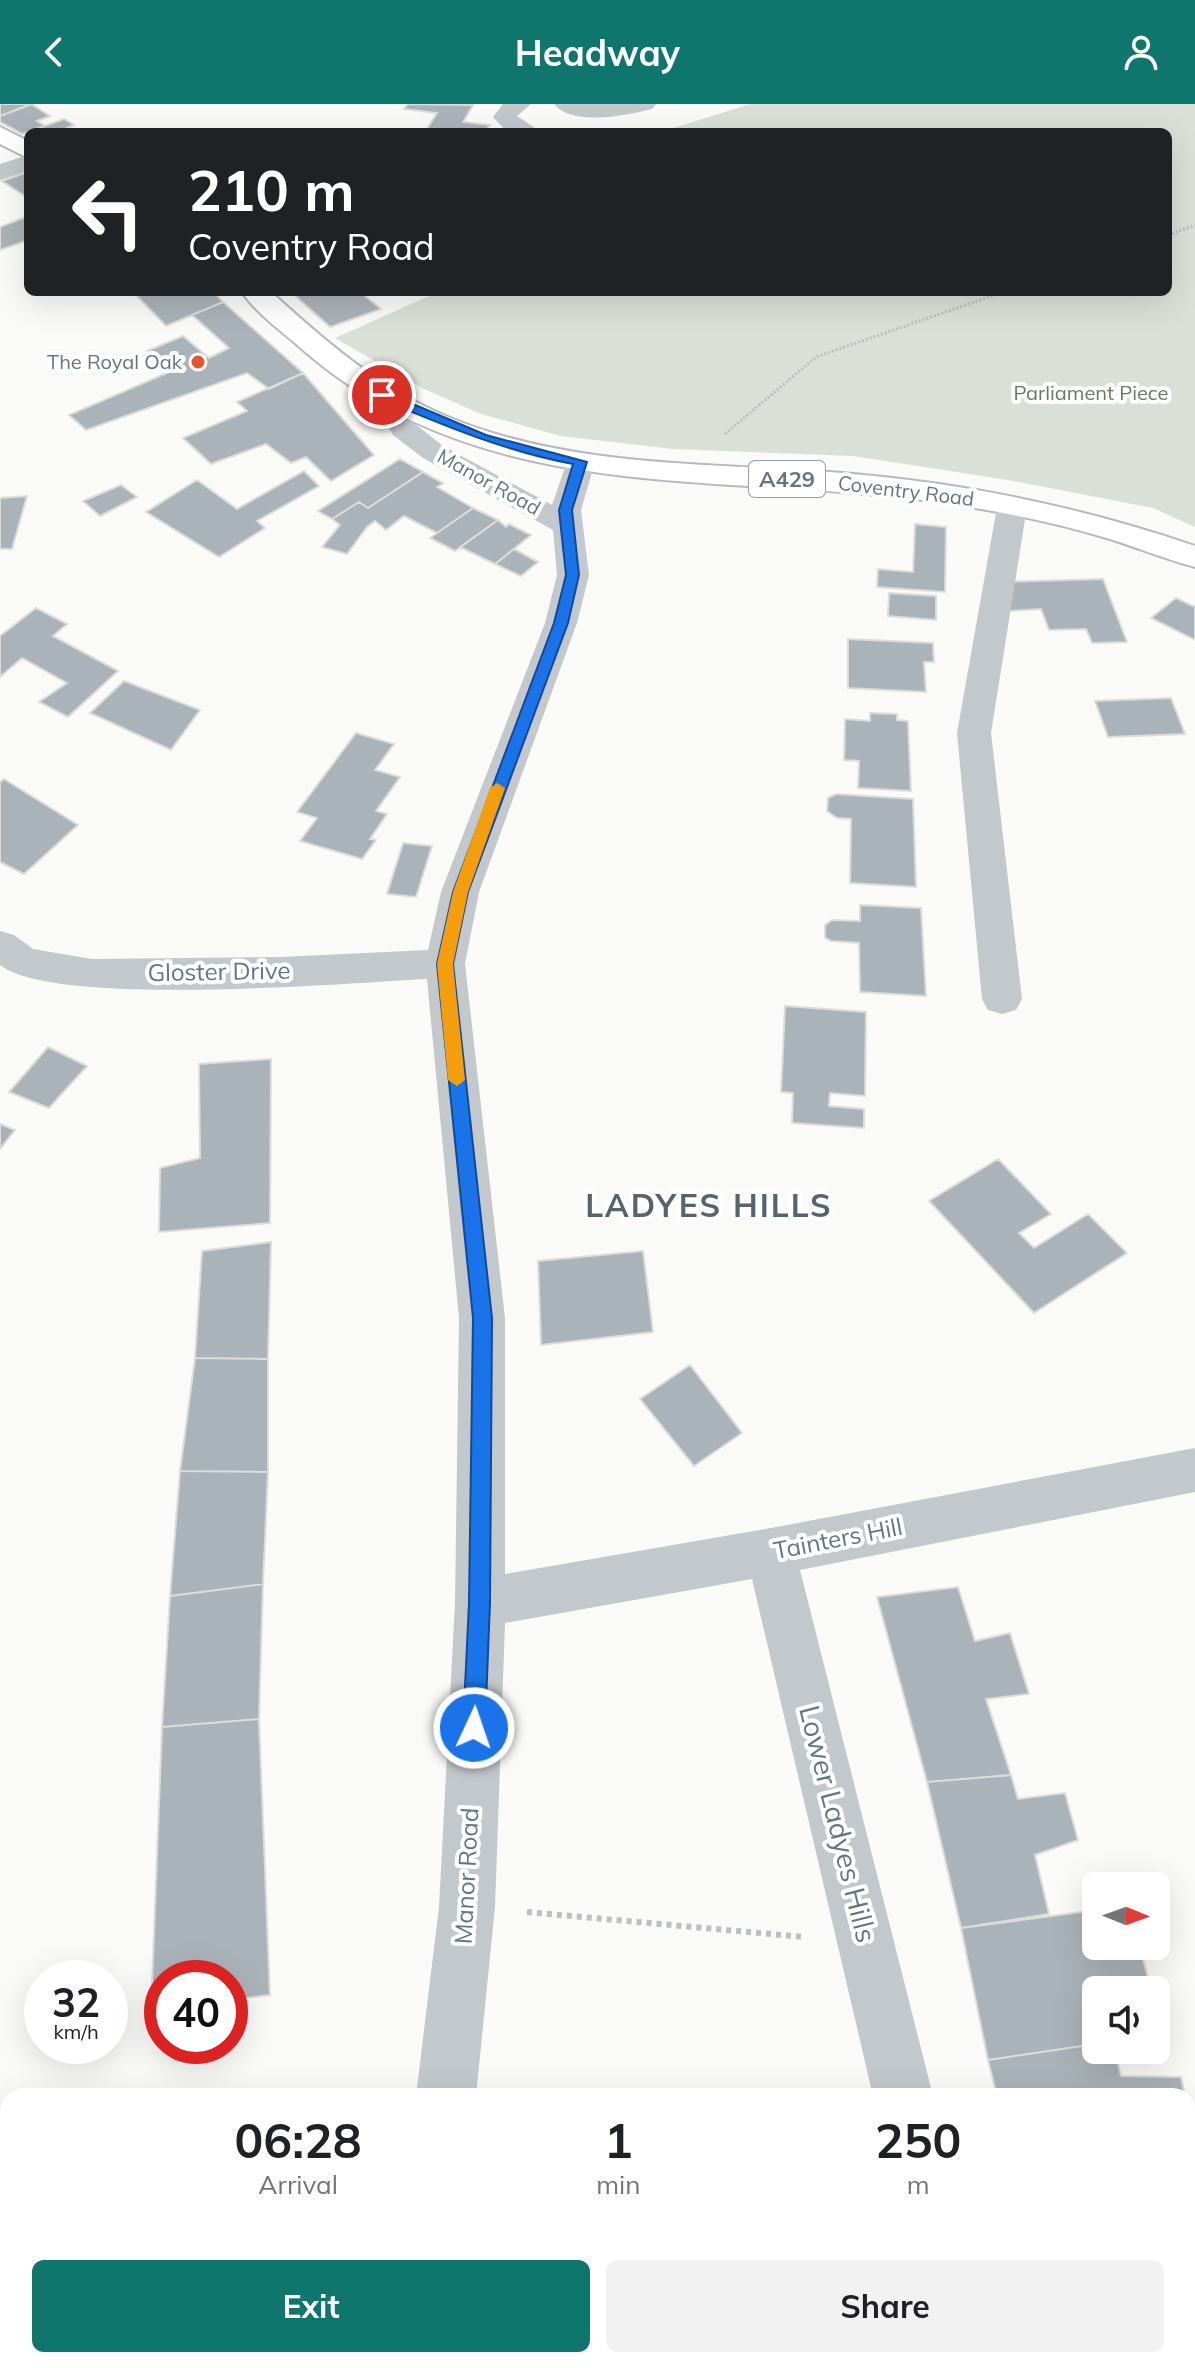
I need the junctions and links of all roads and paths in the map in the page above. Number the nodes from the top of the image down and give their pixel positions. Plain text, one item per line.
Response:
1 (519, 104) edge
2 (644, 104) edge
3 (569, 114) edge
4 (516, 128) edge
5 (0, 134) edge
6 (24, 149) edge
7 (24, 164) edge
8 (0, 173) edge
9 (1195, 225) edge
10 (1172, 234) edge
11 (260, 296) edge
12 (991, 296) edge
13 (382, 395) junction
14 (580, 462) junction
15 (679, 474) junction
16 (1012, 507) junction
17 (570, 527) junction
18 (1195, 557) edge
19 (0, 945) edge
20 (445, 964) junction
21 (1002, 999) dead end
22 (1195, 1470) edge
23 (771, 1552) junction
24 (480, 1603) junction
25 (467, 1907) junction
26 (867, 1943) junction
27 (447, 2088) edge
28 (901, 2088) edge

1 - 4 street
2 - 3 street
5 - 6 main road
7 - 8 street
9 - 10 path
11 - 13 main road, A429
12 - 15 path
13 - 14 main road, Coventry Road / A429
13 - 17 street, Manor Road
14 - 15 main road, Coventry Road / A429
14 - 17 street, Manor Road
15 - 16 main road, Coventry Road / A429
16 - 18 main road, Coventry Road / A429
16 - 21 street
17 - 20 street, Manor Road
19 - 20 street, Gloster Drive
20 - 24 street, Manor Road
22 - 23 street, Tainters Hill
23 - 24 street, Tainters Hill
23 - 26 street, Lower Ladyes Hills
24 - 25 street, Manor Road
25 - 26 path
25 - 27 street, Manor Road
26 - 28 street, Lower Ladyes Hills

